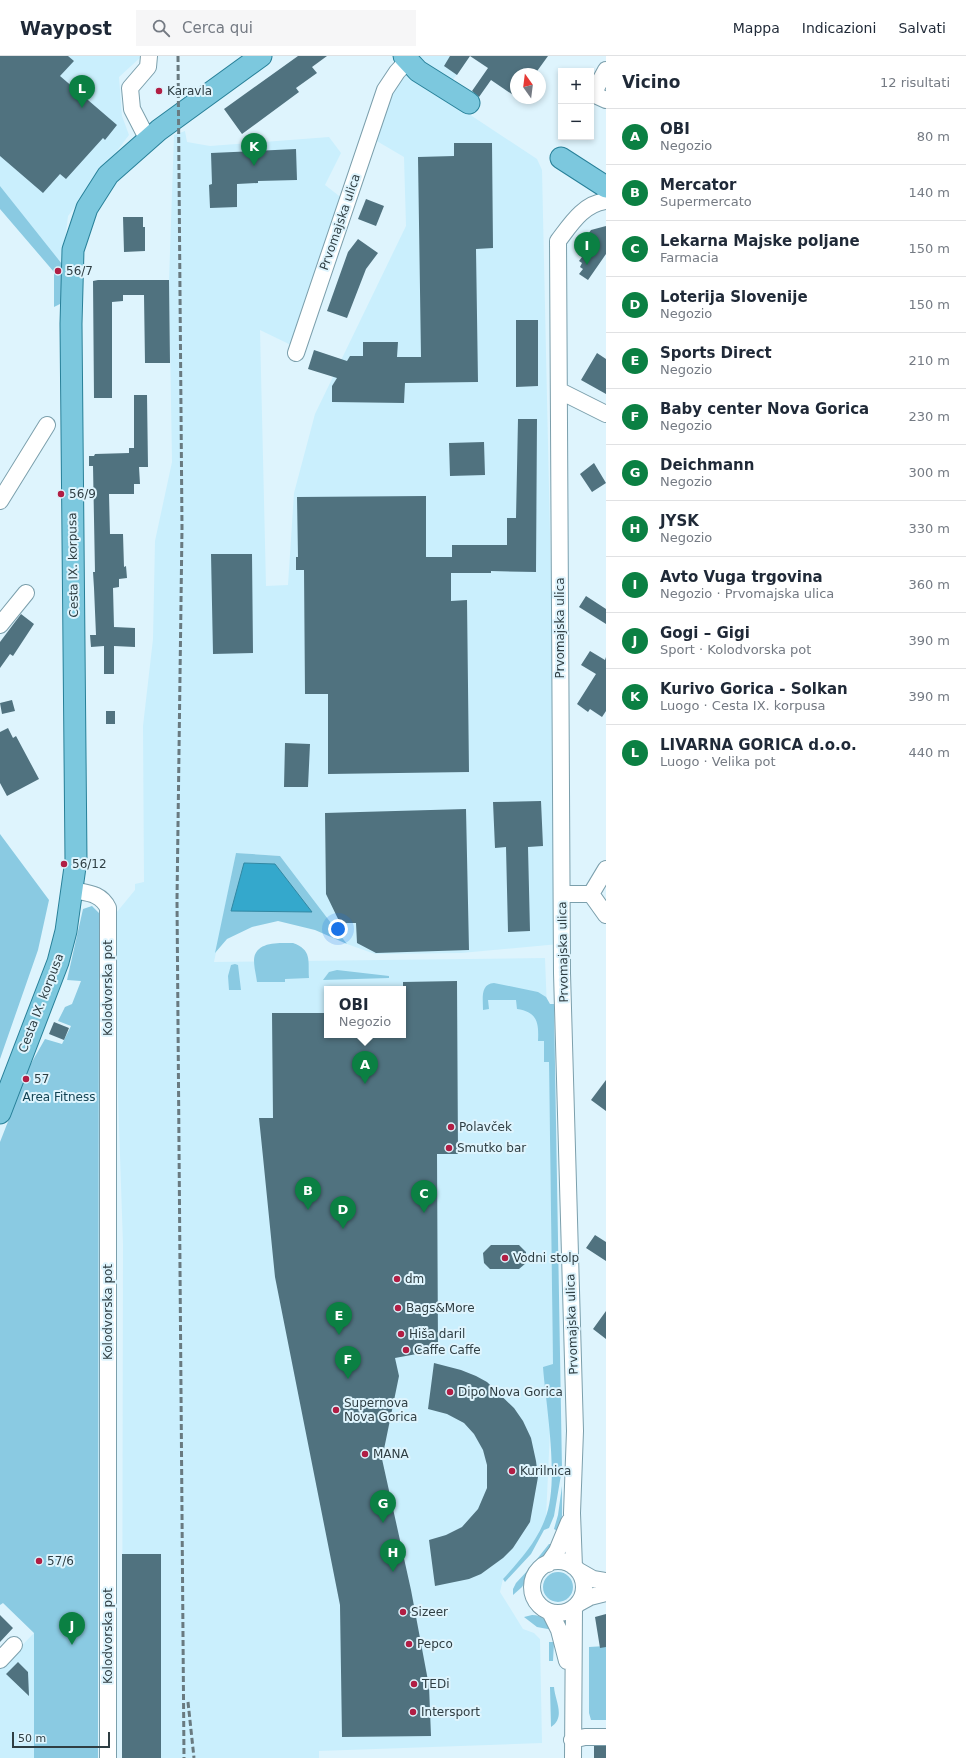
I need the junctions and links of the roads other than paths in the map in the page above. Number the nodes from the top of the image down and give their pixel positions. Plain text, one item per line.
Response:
1 (149, 56) edge
2 (261, 56) edge
3 (406, 58) edge
4 (606, 70) edge
5 (600, 97) edge
6 (469, 103) dead end
7 (148, 140) junction
8 (561, 158) dead end
9 (606, 187) edge
10 (606, 201) edge
11 (296, 353) dead end
12 (560, 392) junction
13 (606, 414) edge
14 (47, 424) dead end
15 (0, 501) edge
16 (26, 593) dead end
17 (0, 625) edge
18 (606, 869) edge
19 (73, 890) junction
20 (562, 894) junction
21 (591, 894) junction
22 (606, 915) edge
23 (0, 1113) edge
24 (572, 1513) junction
25 (548, 1564) junction
26 (576, 1569) junction
27 (606, 1581) edge
28 (606, 1592) edge
29 (576, 1606) junction
30 (550, 1612) junction
31 (14, 1645) dead end
32 (0, 1660) edge
33 (573, 1683) junction
34 (606, 1737) edge
35 (572, 1740) junction
36 (108, 1758) edge
37 (573, 1758) edge

1 - 7 street
2 - 7 main road, Cesta IX. korpusa
3 - 6 main road
3 - 11 street, Prvomajska ulica
4 - 5 street
7 - 19 main road, Cesta IX. korpusa
8 - 9 main road
10 - 12 street, Prvomajska ulica
12 - 13 street
12 - 20 street, Prvomajska ulica
14 - 15 street
16 - 17 street
18 - 21 street
19 - 23 main road, Cesta IX. korpusa
19 - 36 street, Kolodvorska pot
20 - 21 street
20 - 24 street, Prvomajska ulica
21 - 22 street
24 - 25 street, Prvomajska ulica
24 - 26 street, Prvomajska ulica
25 - 26 street
25 - 30 street, Prvomajska ulica
26 - 27 street
26 - 29 street, Prvomajska ulica
28 - 29 street
29 - 30 street
29 - 33 street, Prvomajska ulica
30 - 33 street, Prvomajska ulica
31 - 32 street
33 - 35 street, Prvomajska ulica
34 - 35 street
35 - 37 street, Prvomajska ulica

